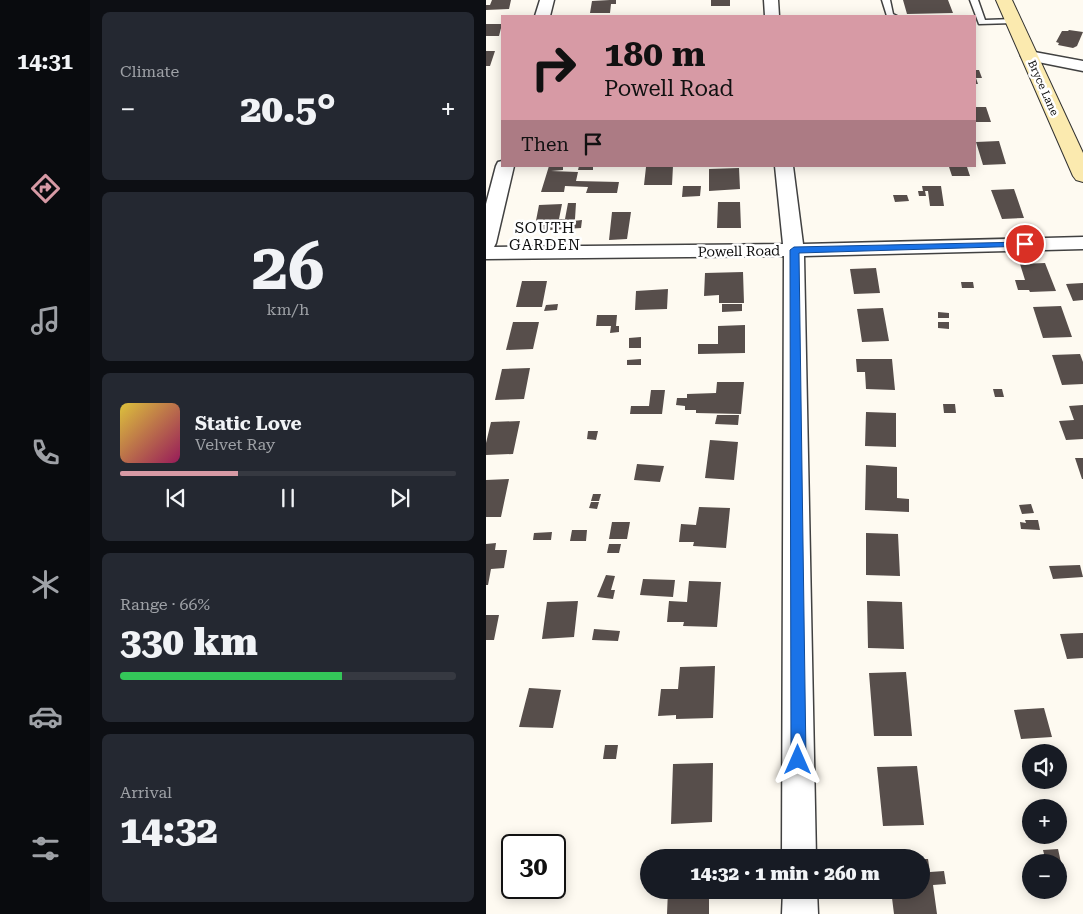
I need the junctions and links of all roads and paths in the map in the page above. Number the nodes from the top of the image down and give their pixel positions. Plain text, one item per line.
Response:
1 (547, 0) edge
2 (771, 0) edge
3 (886, 0) edge
4 (974, 0) edge
5 (1004, 0) edge
6 (543, 15) edge
7 (772, 15) edge
8 (890, 15) edge
9 (1014, 21) junction
10 (978, 22) edge
11 (1029, 56) junction
12 (1083, 66) edge
13 (506, 167) edge
14 (784, 167) edge
15 (1083, 176) edge
16 (1083, 243) edge
17 (486, 244) edge
18 (794, 250) junction
19 (486, 253) edge
20 (799, 849) edge
21 (800, 899) edge
22 (800, 914) edge

1 - 6 street
2 - 7 street
3 - 8 lane
4 - 10 lane
5 - 9 street, Bryce Lane
9 - 10 lane
9 - 11 street, Bryce Lane
11 - 12 street
11 - 15 street, Bryce Lane
13 - 17 street
14 - 18 street
16 - 18 street, Powell Road
18 - 19 street, Powell Road
18 - 20 street
21 - 22 street

